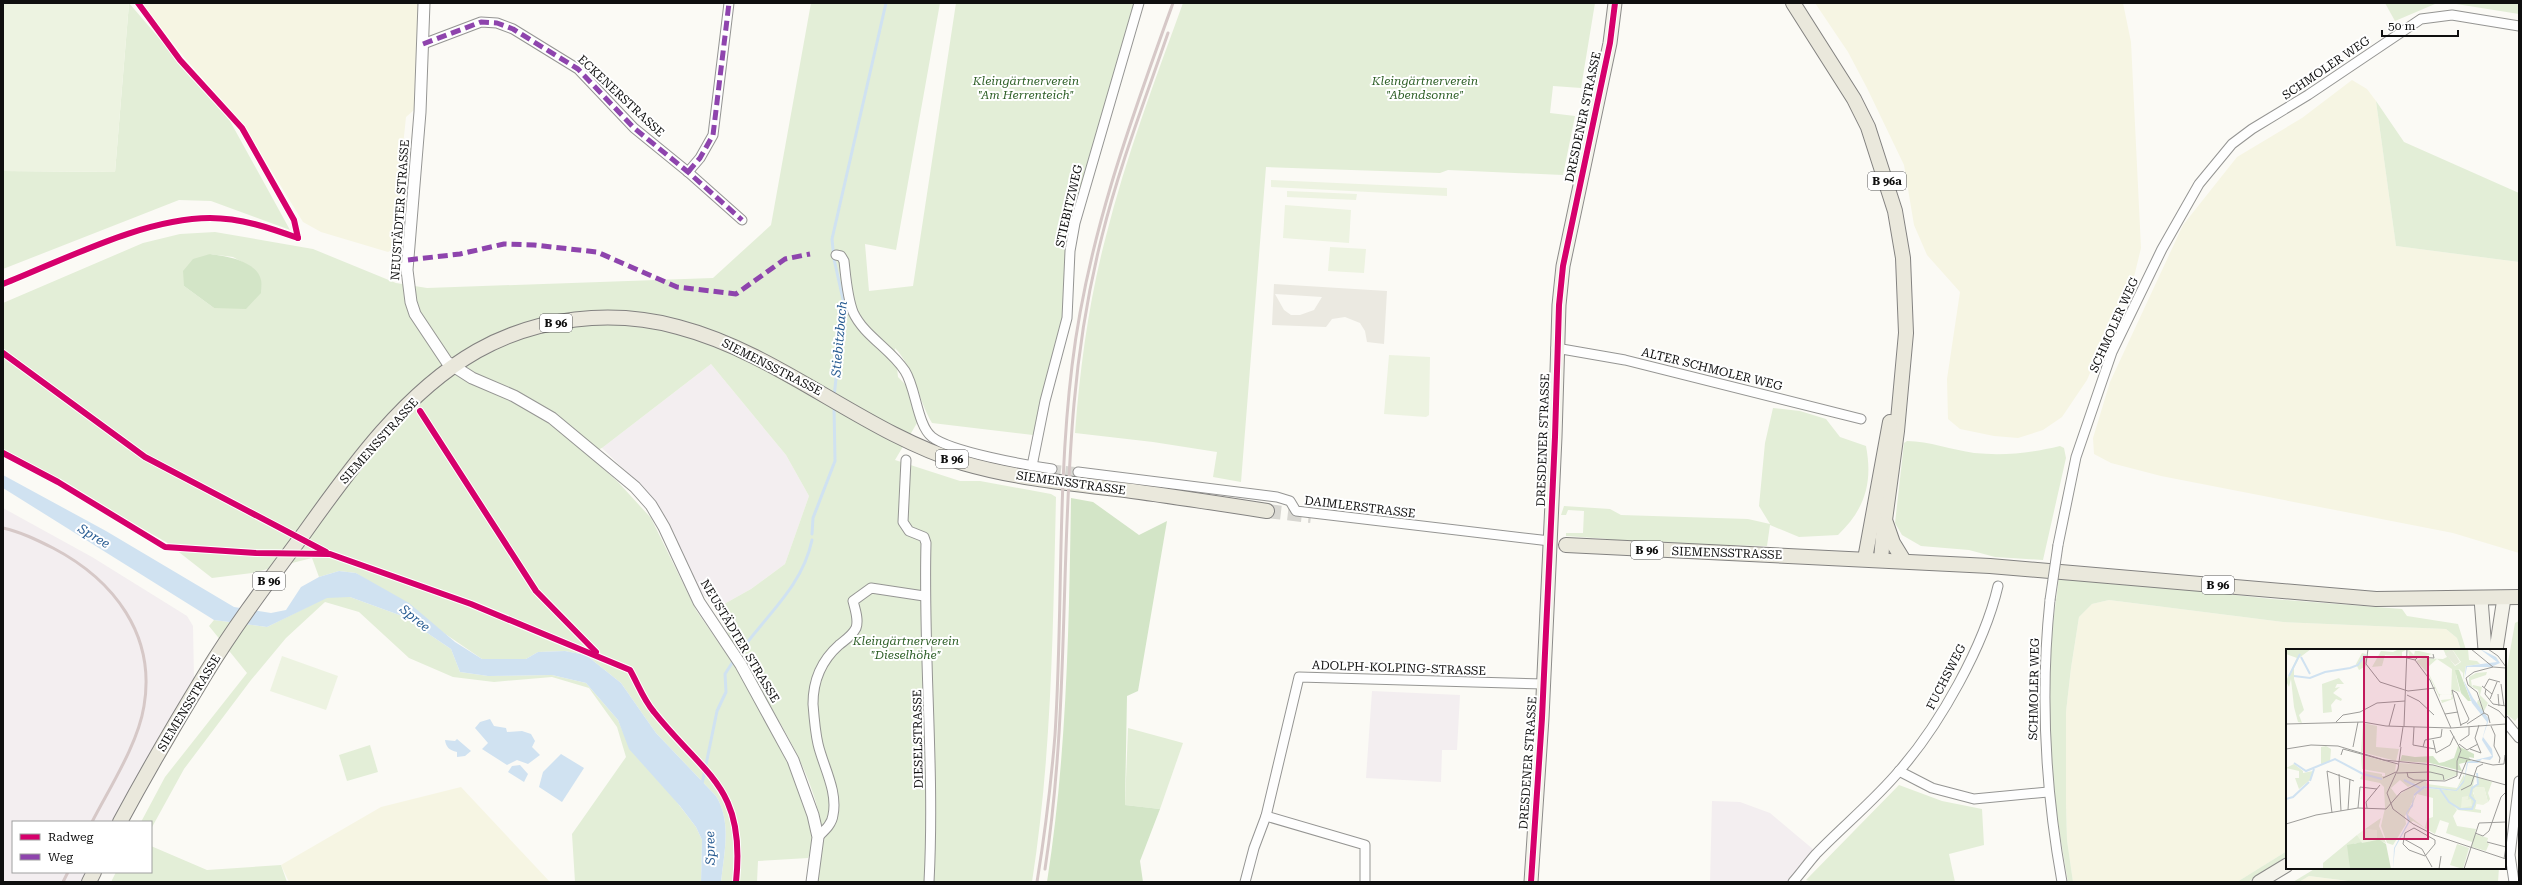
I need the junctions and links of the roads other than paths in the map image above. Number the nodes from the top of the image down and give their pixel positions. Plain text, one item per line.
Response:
1 (424, 3) edge
2 (728, 3) edge
3 (1139, 3) edge
4 (1615, 3) edge
5 (1793, 3) edge
6 (2519, 26) edge
7 (423, 44) junction
8 (688, 172) junction
9 (742, 220) dead end
10 (836, 255) dead end
11 (1556, 348) junction
12 (454, 367) junction
13 (1901, 382) junction
14 (1861, 419) dead end
15 (906, 460) dead end
16 (1032, 466) junction
17 (1052, 469) tunnel mouth
18 (1078, 472) tunnel mouth
19 (1267, 511) tunnel mouth
20 (1885, 520) junction
21 (1550, 541) junction
22 (1566, 544) dead end
23 (1865, 559) junction
24 (1881, 560) junction
25 (1904, 561) junction
26 (1998, 586) dead end
27 (924, 596) junction
28 (2504, 598) junction
29 (2519, 598) edge
30 (2481, 599) junction
31 (2485, 649) edge
32 (2496, 649) edge
33 (1544, 684) junction
34 (2506, 722) edge
35 (2519, 738) edge
36 (1899, 771) junction
37 (2519, 781) edge
38 (2048, 792) junction
39 (1266, 816) junction
40 (121, 821) edge
41 (818, 837) junction
42 (2286, 866) edge
43 (2510, 866) junction
44 (94, 873) edge
45 (89, 882) edge
46 (812, 882) edge
47 (929, 882) edge
48 (1245, 882) edge
49 (1365, 882) edge
50 (1531, 882) edge
51 (1793, 882) edge
52 (2062, 882) edge
53 (2259, 882) edge
54 (2506, 882) edge
55 (2514, 882) edge

1 - 7 street, NEUSTÄDTER STRASSE
2 - 8 street
3 - 16 street, STIEBITZWEG
4 - 11 main road, DRESDENER STRASSE
5 - 13 main road, B 96a
6 - 38 street, SCHMOLER WEG, bridge
7 - 8 street, ECKENERSTRASSE
7 - 12 street, NEUSTÄDTER STRASSE
8 - 9 street, ECKENERSTRASSE
10 - 16 street
11 - 14 street, ALTER SCHMOLER WEG
11 - 21 main road, DRESDENER STRASSE
12 - 19 main road, SIEMENSSTRASSE / B 96
12 - 40 main road, SIEMENSSTRASSE / B 96
12 - 41 street, NEUSTÄDTER STRASSE
13 - 20 main road, B 96a
13 - 23 main road, B 96a
15 - 27 street, DIESELSTRASSE
16 - 17 street
18 - 21 street, DAIMLERSTRASSE
20 - 24 main road, B 96a
20 - 25 main road, B 96a
21 - 33 main road, DRESDENER STRASSE
22 - 23 main road, SIEMENSSTRASSE / B 96
23 - 24 main road, B 96
24 - 25 main road, B 96
25 - 30 main road, B 96
26 - 36 street, FUCHSWEG
27 - 41 street
27 - 47 street, DIESELSTRASSE
28 - 29 main road, B 96
28 - 30 main road, B 96
28 - 32 main road
30 - 31 main road
33 - 39 street, ADOLPH-KOLPING-STRASSE
33 - 50 main road, DRESDENER STRASSE
34 - 35 street
36 - 38 street
36 - 51 street, FUCHSWEG
37 - 43 street
38 - 52 street, SCHMOLER WEG
39 - 48 street, ADOLPH-KOLPING-STRASSE
39 - 49 street
41 - 46 street, NEUSTÄDTER STRASSE
42 - 53 main road
43 - 54 street
43 - 55 street
44 - 45 main road

